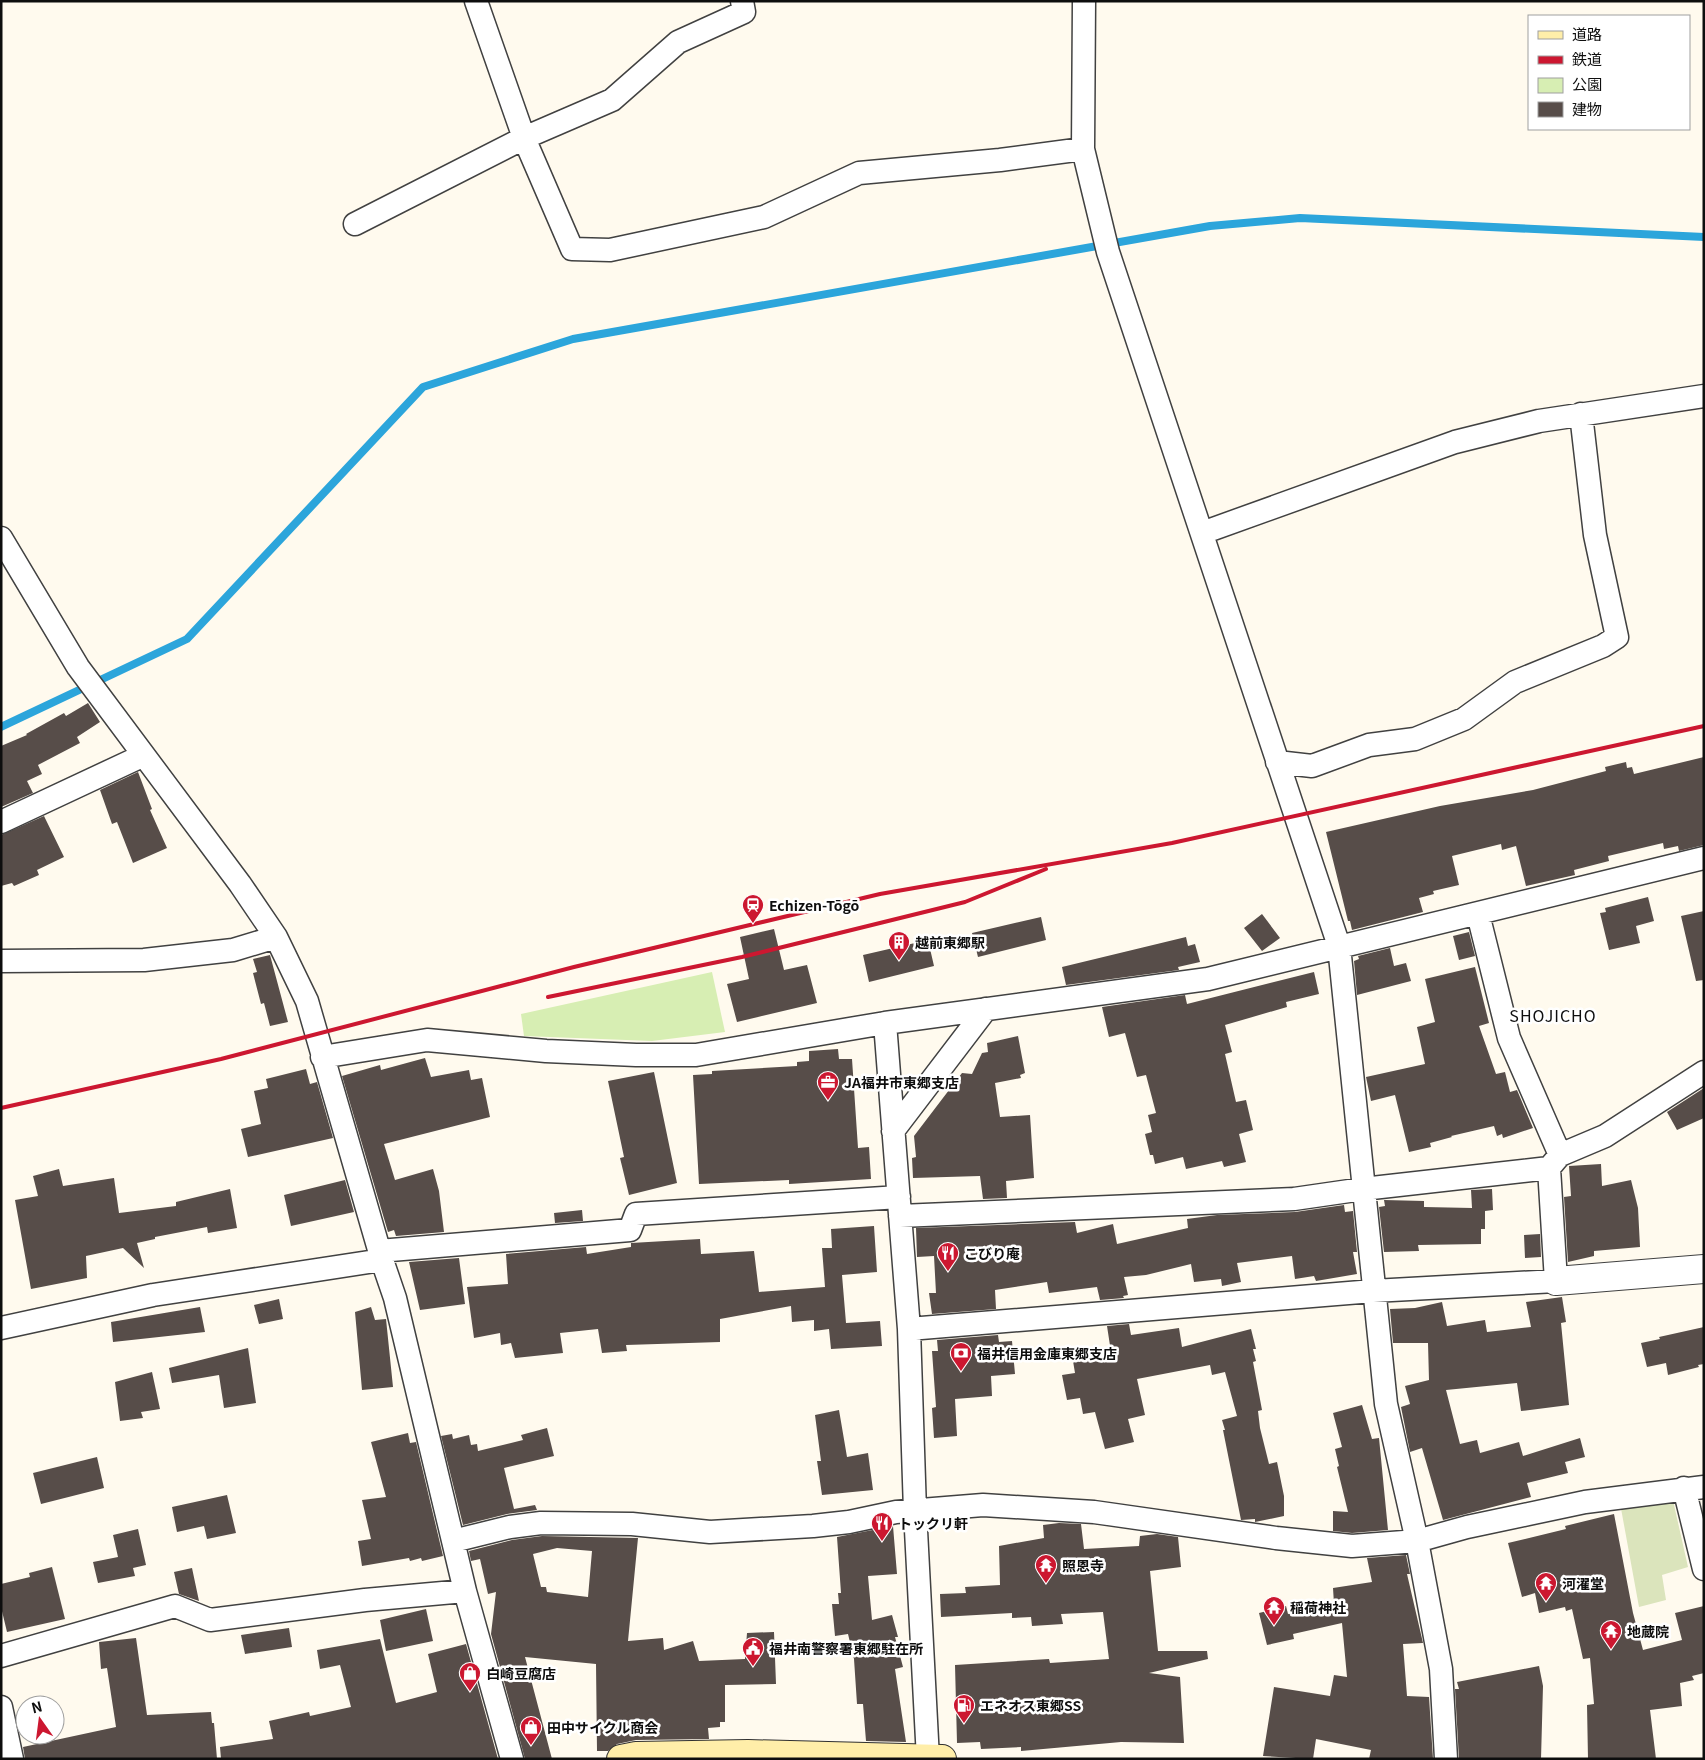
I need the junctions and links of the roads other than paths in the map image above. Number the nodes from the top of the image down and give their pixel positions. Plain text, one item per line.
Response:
1 (476, 1) edge
2 (742, 1) edge
3 (1084, 1) edge
4 (524, 138) junction
5 (1083, 149) junction
6 (355, 224) dead end
7 (1704, 396) edge
8 (1581, 414) junction
9 (1202, 533) junction
10 (1, 538) edge
11 (142, 756) junction
12 (1277, 762) junction
13 (1, 822) edge
14 (1704, 858) edge
15 (1478, 914) junction
16 (276, 937) junction
17 (1339, 946) junction
18 (1, 961) edge
19 (986, 1009) junction
20 (885, 1024) junction
21 (322, 1057) junction
22 (1704, 1072) edge
23 (893, 1131) junction
24 (1555, 1161) junction
25 (1363, 1189) junction
26 (900, 1206) junction
27 (380, 1256) junction
28 (1704, 1269) edge
29 (1556, 1281) junction
30 (1373, 1292) junction
31 (1, 1328) edge
32 (909, 1329) junction
33 (1694, 1488) edge
34 (915, 1511) junction
35 (452, 1541) junction
36 (1417, 1541) junction
37 (1704, 1569) edge
38 (465, 1591) junction
39 (1, 1656) edge
40 (1, 1707) edge
41 (749, 1756) edge
42 (631, 1758) edge
43 (12, 1759) edge
44 (512, 1759) edge
45 (928, 1759) edge
46 (942, 1759) edge
47 (1446, 1759) edge

1 - 4 street
2 - 4 street
3 - 5 street
4 - 5 street
4 - 6 street
5 - 9 street
7 - 8 street
8 - 9 street
8 - 12 street
9 - 12 street
10 - 11 street
11 - 13 street
11 - 16 street
12 - 17 street
14 - 15 street
15 - 17 street
15 - 24 street
16 - 18 street
16 - 21 street
17 - 19 street
17 - 25 street
19 - 20 street
19 - 23 street
20 - 21 street
20 - 23 street
21 - 27 street
22 - 24 street
23 - 26 street
24 - 25 street
24 - 29 street
25 - 26 street
25 - 30 street
26 - 27 street
26 - 32 street
27 - 31 street
27 - 35 street
28 - 29 street
29 - 30 street
30 - 32 street
30 - 36 street
32 - 34 street
33 - 36 street
33 - 37 street
34 - 35 street
34 - 36 street
34 - 45 street
35 - 38 street
36 - 47 street
38 - 39 street
38 - 44 street
40 - 43 street
41 - 42 main road
41 - 45 main road
45 - 46 main road

